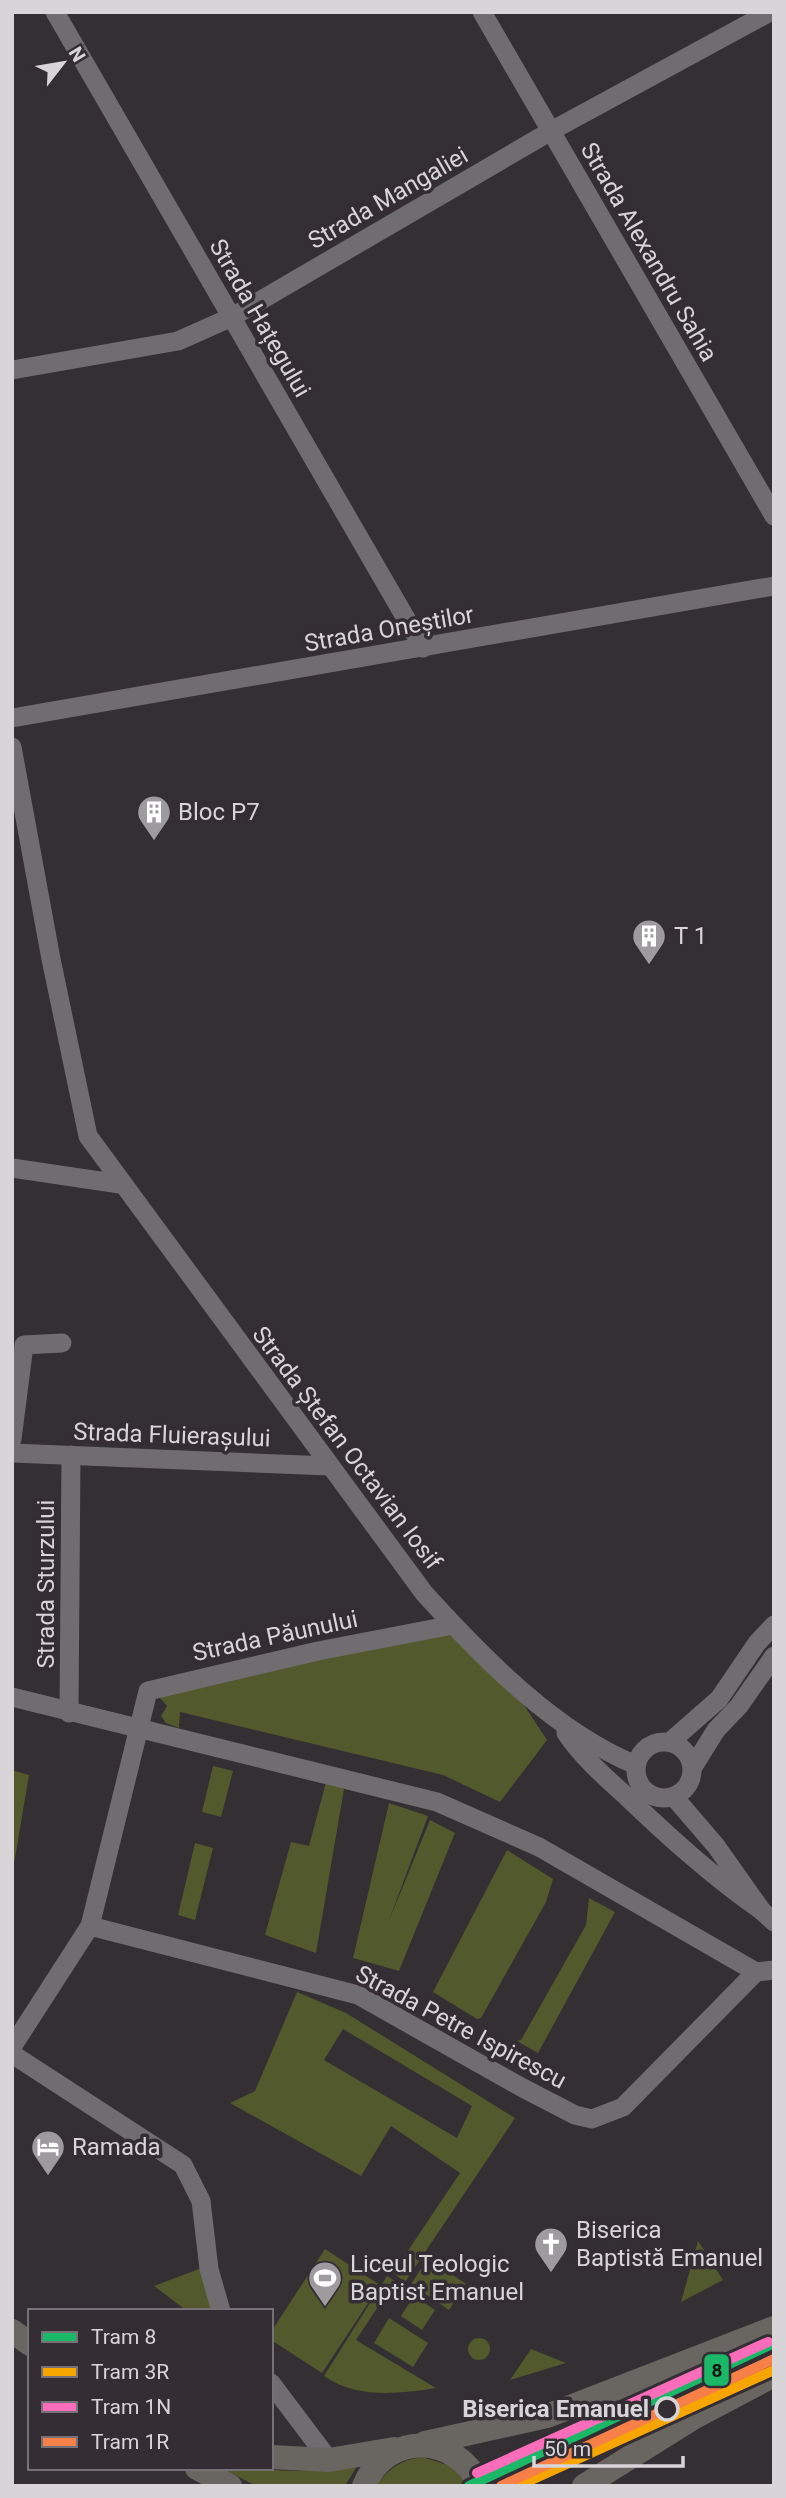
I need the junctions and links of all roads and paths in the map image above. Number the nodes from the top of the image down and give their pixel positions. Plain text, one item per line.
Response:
1 (55, 12) edge
2 (482, 12) edge
3 (769, 12) edge
4 (551, 131) junction
5 (232, 317) junction
6 (12, 370) edge
7 (774, 516) edge
8 (774, 586) edge
9 (423, 648) junction
10 (12, 718) edge
11 (12, 747) edge
12 (12, 1168) edge
13 (120, 1184) junction
14 (62, 1343) dead end
15 (12, 1439) edge
16 (12, 1453) edge
17 (71, 1455) junction
18 (329, 1466) junction
19 (453, 1625) junction
20 (774, 1625) edge
21 (774, 1656) edge
22 (12, 1697) edge
23 (69, 1713) junction
24 (558, 1721) junction
25 (138, 1730) junction
26 (670, 1742) junction
27 (641, 1757) junction
28 (686, 1783) junction
29 (768, 1916) edge
30 (90, 1926) junction
31 (765, 1971) edge
32 (19, 2021) edge
33 (12, 2047) edge
34 (12, 2054) edge
35 (219, 2309) edge
36 (774, 2328) edge
37 (12, 2332) edge
38 (28, 2343) edge
39 (12, 2347) edge
40 (28, 2357) edge
41 (774, 2375) edge
42 (273, 2386) edge
43 (415, 2445) junction
44 (273, 2457) edge
45 (329, 2460) junction
46 (191, 2470) edge
47 (201, 2470) edge
48 (212, 2486) edge
49 (230, 2486) edge
50 (364, 2486) edge
51 (480, 2486) edge
52 (584, 2486) edge

1 - 5 street, Strada Hațegului
2 - 4 street, Strada Alexandru Sahia
3 - 4 street, Strada Mangaliei
4 - 5 street, Strada Mangaliei
4 - 7 street, Strada Alexandru Sahia
5 - 6 street, Strada Mangaliei
5 - 9 street, Strada Hațegului
8 - 9 street, Strada Oneștilor
9 - 10 street, Strada Oneștilor
11 - 13 street, Strada Ștefan Octavian Iosif
12 - 13 street
13 - 18 street, Strada Ștefan Octavian Iosif
14 - 15 street
16 - 17 street, Strada Fluierașului
17 - 18 street, Strada Fluierașului
17 - 23 street, Strada Sturzului
18 - 19 street, Strada Ștefan Octavian Iosif
19 - 24 street, Strada Ștefan Octavian Iosif
19 - 25 street, Strada Păunului
20 - 26 street, Strada Ștefan Octavian Iosif
21 - 28 street
22 - 23 street
23 - 25 street
24 - 27 street, Strada Ștefan Octavian Iosif
24 - 29 street, Strada Ștefan Octavian Iosif
25 - 30 street
25 - 31 street
26 - 27 street, Strada Ștefan Octavian Iosif
26 - 28 street, Strada Ștefan Octavian Iosif
27 - 28 street
28 - 29 street, Strada Ștefan Octavian Iosif
30 - 31 street, Strada Petre Ispirescu
30 - 32 street
32 - 33 street
34 - 35 street
36 - 43 main road
37 - 38 main road
39 - 40 main road
41 - 52 main road
42 - 45 street
43 - 45 main road
43 - 50 main road
43 - 51 main road
44 - 45 main road
46 - 48 main road
47 - 49 main road

